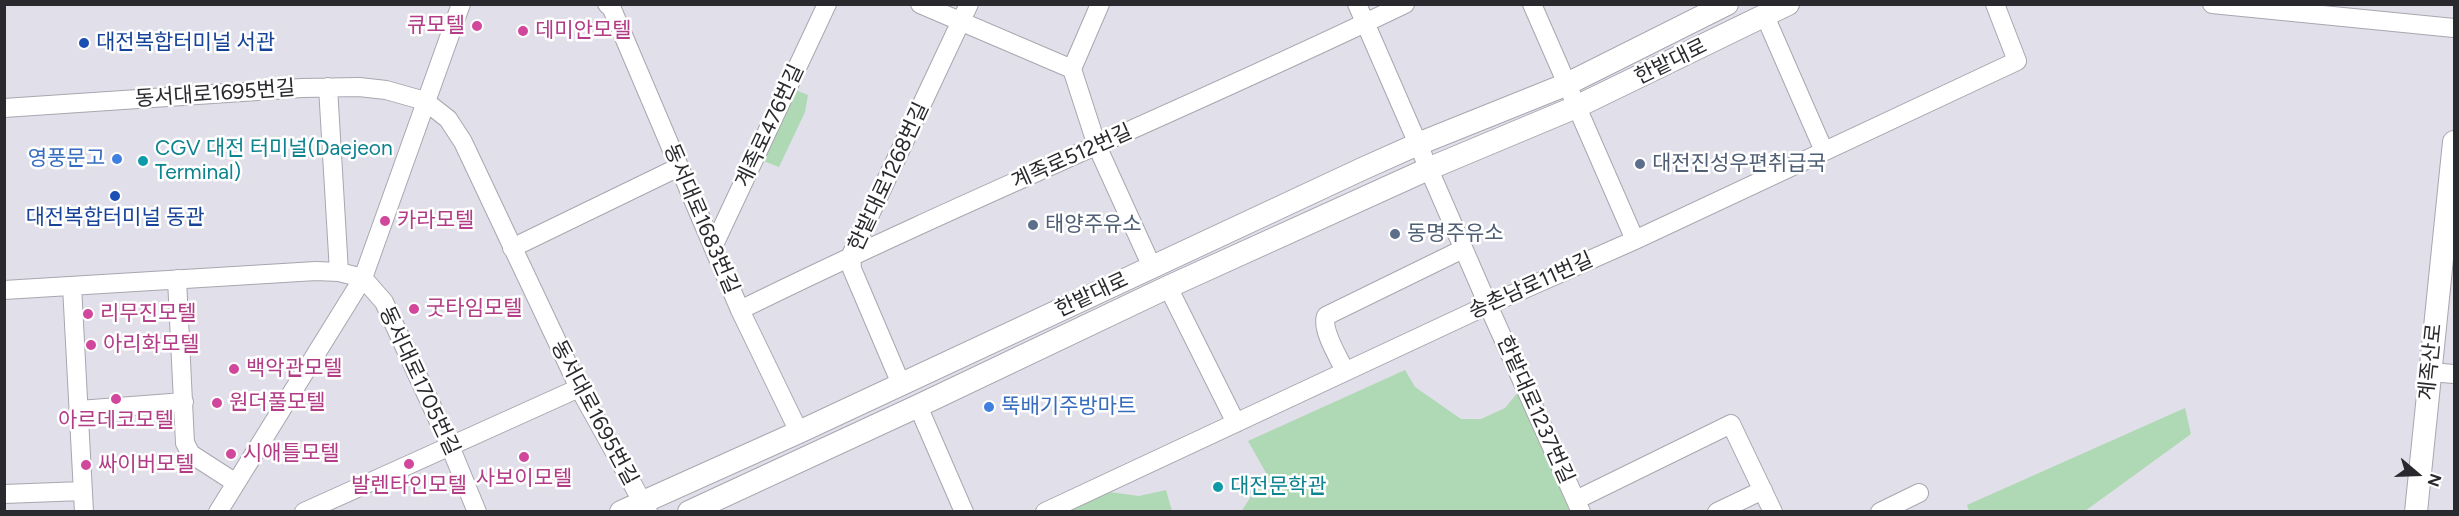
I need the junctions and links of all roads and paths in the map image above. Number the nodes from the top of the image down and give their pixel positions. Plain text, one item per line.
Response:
1 (461, 4) edge
2 (607, 4) edge
3 (827, 4) edge
4 (920, 4) edge
5 (969, 4) edge
6 (1100, 4) edge
7 (1357, 4) edge
8 (1405, 4) edge
9 (1532, 4) edge
10 (1727, 4) edge
11 (1788, 4) edge
12 (1995, 4) edge
13 (2212, 4) edge
14 (1765, 16) junction
15 (961, 23) junction
16 (1367, 23) junction
17 (2454, 28) edge
18 (1072, 69) junction
19 (1565, 85) junction
20 (328, 87) junction
21 (425, 101) junction
22 (1575, 107) junction
23 (4, 108) edge
24 (2454, 142) edge
25 (1418, 144) junction
26 (1097, 146) junction
27 (1824, 151) junction
28 (678, 167) junction
29 (1428, 169) junction
30 (2449, 229) edge
31 (1635, 240) junction
32 (713, 247) junction
33 (512, 248) junction
34 (1463, 249) junction
35 (850, 255) junction
36 (1152, 267) junction
37 (339, 272) junction
38 (363, 278) junction
39 (177, 279) junction
40 (72, 286) junction
41 (1168, 287) junction
42 (4, 290) edge
43 (1488, 304) junction
44 (740, 310) junction
45 (1345, 371) junction
46 (2430, 372) junction
47 (2454, 374) edge
48 (901, 384) junction
49 (579, 388) junction
50 (184, 402) junction
51 (918, 406) junction
52 (79, 410) junction
53 (1236, 423) junction
54 (799, 432) junction
55 (450, 446) junction
56 (236, 483) junction
57 (83, 490) junction
58 (1763, 490) junction
59 (1919, 493) dead end
60 (4, 494) edge
61 (1578, 506) edge
62 (645, 507) edge
63 (84, 512) edge
64 (218, 512) edge
65 (304, 512) edge
66 (477, 512) edge
67 (621, 512) edge
68 (689, 512) edge
69 (964, 512) edge
70 (1045, 512) edge
71 (1717, 512) edge
72 (1773, 512) edge
73 (1880, 512) edge
74 (2416, 512) edge

1 - 21 street
2 - 28 street, 동서대로1683번길
3 - 32 street, 계족로476번길
4 - 15 street
5 - 15 street, 한밭대로1268번길
6 - 18 street
7 - 16 street, 한밭대로1237번길
8 - 16 street, 계족로512번길
9 - 19 street
10 - 19 main road, 한밭대로
11 - 14 main road, 한밭대로
12 - 27 street, 송촌남로11번길
13 - 17 street
14 - 22 main road, 한밭대로
14 - 27 street
15 - 18 street
15 - 35 street, 한밭대로1268번길
16 - 25 street, 한밭대로1237번길
16 - 26 street, 계족로512번길
18 - 26 street
19 - 22 street
19 - 25 main road, 한밭대로
20 - 21 street, 동서대로1695번길
20 - 23 street, 동서대로1695번길
20 - 37 street
21 - 33 street, 동서대로1695번길
21 - 38 street
22 - 29 main road, 한밭대로
22 - 31 street
24 - 30 main road, 계족산로
25 - 29 street, 한밭대로1237번길
25 - 36 main road, 한밭대로
26 - 35 street, 계족로512번길
26 - 36 street
27 - 31 street, 송촌남로11번길
28 - 32 street, 동서대로1683번길
28 - 33 street
29 - 34 street, 한밭대로1237번길
29 - 41 main road, 한밭대로
30 - 46 main road, 계족산로
31 - 43 street, 송촌남로11번길
32 - 44 street, 동서대로1683번길
33 - 49 street, 동서대로1695번길
34 - 43 street, 한밭대로1237번길
34 - 45 street
35 - 44 street, 계족로512번길
35 - 48 street, 한밭대로1268번길
36 - 48 main road, 한밭대로
37 - 38 street
37 - 39 street
38 - 55 street, 동서대로1705번길
38 - 56 street, 동서대로1705번길
39 - 40 street
39 - 50 street
40 - 42 street
40 - 52 street
41 - 51 main road, 한밭대로
41 - 53 street
43 - 45 street, 송촌남로11번길
43 - 61 street, 한밭대로1237번길
44 - 54 street, 동서대로1683번길
45 - 53 street, 송촌남로11번길
46 - 47 street
46 - 74 main road, 계족산로
48 - 54 main road, 한밭대로
49 - 55 street
49 - 62 street, 동서대로1695번길
50 - 52 street
50 - 56 street
51 - 68 main road, 한밭대로
51 - 69 street
52 - 57 street
53 - 70 street, 송촌남로11번길
54 - 62 main road, 한밭대로
55 - 65 street
55 - 66 street, 동서대로1705번길
56 - 64 street, 동서대로1705번길
57 - 60 street
57 - 63 street
58 - 61 street
58 - 71 street
58 - 72 street
59 - 73 street
62 - 67 main road, 한밭대로

